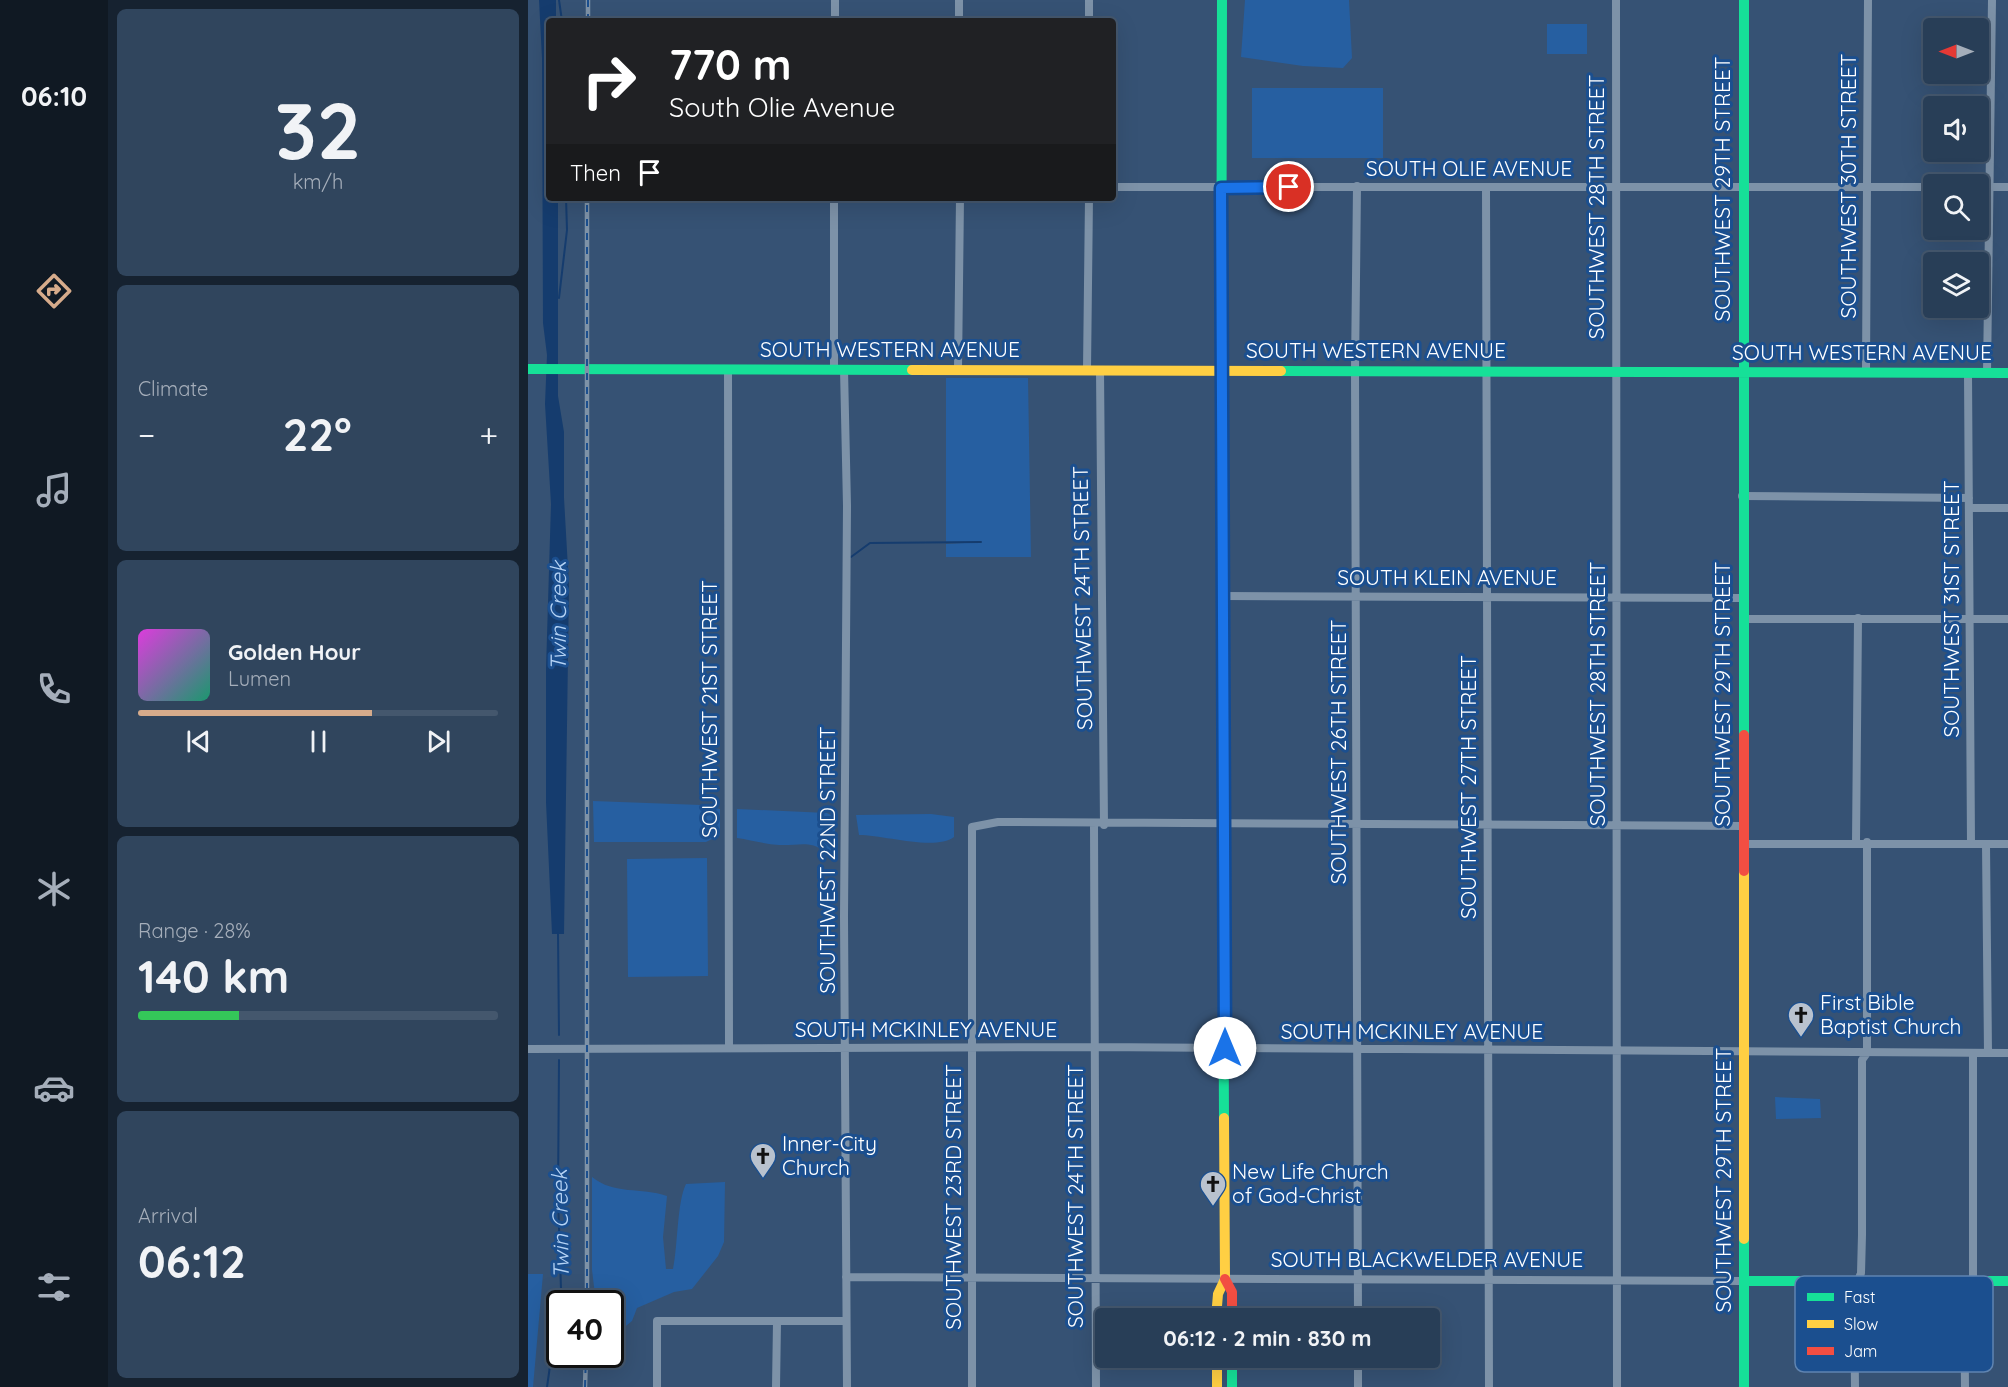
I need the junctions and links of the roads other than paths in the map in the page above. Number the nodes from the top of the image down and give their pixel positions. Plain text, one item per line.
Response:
1 (835, 0) edge
2 (959, 0) edge
3 (1089, 0) edge
4 (1222, 0) edge
5 (1616, 0) edge
6 (1744, 0) edge
7 (1868, 0) edge
8 (1992, 0) edge
9 (835, 18) edge
10 (960, 18) edge
11 (1089, 18) edge
12 (1357, 186) junction
13 (1116, 187) edge
14 (1486, 187) junction
15 (1615, 187) junction
16 (1869, 187) junction
17 (1923, 187) edge
18 (1991, 187) junction
19 (2008, 187) edge
20 (1221, 188) junction
21 (1743, 188) junction
22 (834, 201) edge
23 (960, 201) edge
24 (1089, 201) edge
25 (528, 369) edge
26 (728, 369) junction
27 (839, 369) junction
28 (958, 370) junction
29 (1087, 370) junction
30 (1100, 370) junction
31 (1221, 370) junction
32 (1355, 370) junction
33 (1485, 371) junction
34 (1615, 371) junction
35 (1742, 372) junction
36 (1866, 372) junction
37 (1968, 373) junction
38 (1987, 373) junction
39 (2008, 373) edge
40 (1742, 496) junction
41 (1969, 498) junction
42 (1970, 508) junction
43 (2008, 508) edge
44 (1357, 595) junction
45 (1486, 595) junction
46 (1223, 596) junction
47 (1615, 597) junction
48 (1743, 598) junction
49 (1858, 618) junction
50 (1970, 618) junction
51 (1743, 619) junction
52 (2008, 619) edge
53 (1358, 824) junction
54 (1488, 824) junction
55 (1094, 825) junction
56 (1104, 825) junction
57 (1224, 825) junction
58 (1743, 826) junction
59 (1616, 827) junction
60 (1867, 842) junction
61 (1856, 843) junction
62 (1743, 844) junction
63 (1971, 844) junction
64 (1986, 844) junction
65 (2008, 844) edge
66 (1094, 1047) junction
67 (528, 1048) edge
68 (729, 1048) junction
69 (847, 1048) junction
70 (972, 1048) junction
71 (1225, 1048) junction
72 (1357, 1050) junction
73 (1488, 1050) junction
74 (1617, 1050) junction
75 (1744, 1053) junction
76 (1867, 1053) junction
77 (1973, 1053) junction
78 (1988, 1053) junction
79 (2008, 1053) edge
80 (1860, 1276) edge
81 (1968, 1276) edge
82 (846, 1277) junction
83 (971, 1278) junction
84 (1095, 1279) junction
85 (1225, 1279) junction
86 (1358, 1280) junction
87 (1489, 1280) junction
88 (1617, 1280) junction
89 (1744, 1281) junction
90 (1795, 1281) edge
91 (1217, 1308) edge
92 (1232, 1308) edge
93 (1358, 1308) edge
94 (846, 1321) junction
95 (777, 1322) junction
96 (1216, 1368) edge
97 (1232, 1368) edge
98 (1358, 1368) edge
99 (1855, 1372) edge
100 (1965, 1372) edge
101 (657, 1387) edge
102 (777, 1387) edge
103 (847, 1387) edge
104 (972, 1387) edge
105 (1096, 1387) edge
106 (1217, 1387) edge
107 (1232, 1387) edge
108 (1358, 1387) edge
109 (1489, 1387) edge
110 (1617, 1387) edge
111 (1744, 1387) edge
112 (1855, 1387) edge
113 (1965, 1387) edge

1 - 9 street
2 - 10 street
3 - 11 street
4 - 20 main road
5 - 15 street, SOUTHWEST 28TH STREET
6 - 21 main road, SOUTHWEST 29TH STREET
7 - 16 street, SOUTHWEST 30TH STREET
8 - 18 street
12 - 14 street, SOUTH OLIE AVENUE
12 - 20 street, SOUTH OLIE AVENUE
12 - 32 street, SOUTHWEST 26TH STREET
13 - 20 street, SOUTH OLIE AVENUE
14 - 15 street, SOUTH OLIE AVENUE
14 - 33 street, SOUTHWEST 27TH STREET
15 - 21 street, SOUTH OLIE AVENUE
15 - 34 street, SOUTHWEST 28TH STREET
16 - 17 street, SOUTH OLIE AVENUE
16 - 21 street, SOUTH OLIE AVENUE
16 - 36 street, SOUTHWEST 30TH STREET
18 - 19 street
18 - 38 street
20 - 31 main road
21 - 35 main road, SOUTHWEST 29TH STREET
22 - 27 street, SOUTHWEST 22ND STREET
23 - 28 street
24 - 29 street
25 - 26 main road, SOUTH WESTERN AVENUE
26 - 27 main road, SOUTH WESTERN AVENUE
26 - 68 street, SOUTHWEST 21ST STREET
27 - 28 main road, SOUTH WESTERN AVENUE
27 - 69 street, SOUTHWEST 22ND STREET
28 - 29 main road, SOUTH WESTERN AVENUE
29 - 30 main road, SOUTH WESTERN AVENUE
30 - 31 main road, SOUTH WESTERN AVENUE
30 - 56 street, SOUTHWEST 24TH STREET
31 - 32 main road, SOUTH WESTERN AVENUE
31 - 46 main road
32 - 33 main road, SOUTH WESTERN AVENUE
32 - 44 street, SOUTHWEST 26TH STREET
33 - 34 main road, SOUTH WESTERN AVENUE
33 - 45 street, SOUTHWEST 27TH STREET
34 - 35 main road, SOUTH WESTERN AVENUE
34 - 47 street, SOUTHWEST 28TH STREET
35 - 36 main road, SOUTH WESTERN AVENUE
35 - 40 main road, SOUTHWEST 29TH STREET
36 - 37 main road, SOUTH WESTERN AVENUE
37 - 38 main road, SOUTH WESTERN AVENUE
37 - 41 street, SOUTHWEST 31ST STREET
38 - 39 main road, SOUTH WESTERN AVENUE
40 - 41 street
40 - 48 main road, SOUTHWEST 29TH STREET
41 - 42 street, SOUTHWEST 31ST STREET
42 - 43 street
42 - 50 street, SOUTHWEST 31ST STREET
44 - 45 street, SOUTH KLEIN AVENUE
44 - 46 street, SOUTH KLEIN AVENUE
44 - 53 street, SOUTHWEST 26TH STREET
45 - 47 street, SOUTH KLEIN AVENUE
45 - 54 street, SOUTHWEST 27TH STREET
46 - 57 main road
47 - 48 street, SOUTH KLEIN AVENUE
47 - 59 street, SOUTHWEST 28TH STREET
48 - 51 main road, SOUTHWEST 29TH STREET
49 - 50 street
49 - 51 street
49 - 61 street
50 - 52 street
50 - 63 street, SOUTHWEST 31ST STREET
51 - 58 main road, SOUTHWEST 29TH STREET
53 - 54 street
53 - 57 street
53 - 72 street, SOUTHWEST 26TH STREET
54 - 59 street
54 - 73 street, SOUTHWEST 27TH STREET
55 - 56 street
55 - 66 street, SOUTHWEST 24TH STREET
55 - 70 street, SOUTHWEST 23RD STREET
56 - 57 street
57 - 71 main road
58 - 59 street
58 - 62 main road, SOUTHWEST 29TH STREET
59 - 74 street, SOUTHWEST 28TH STREET
60 - 61 street
60 - 63 street
60 - 76 street
61 - 62 street
62 - 75 main road, SOUTHWEST 29TH STREET
63 - 64 street
64 - 65 street
64 - 78 street
66 - 70 street, SOUTH MCKINLEY AVENUE
66 - 71 street, SOUTH MCKINLEY AVENUE
66 - 84 street, SOUTHWEST 24TH STREET
67 - 68 street, SOUTH MCKINLEY AVENUE
68 - 69 street, SOUTH MCKINLEY AVENUE
69 - 70 street, SOUTH MCKINLEY AVENUE
69 - 82 street, SOUTHWEST 22ND STREET
70 - 83 street, SOUTHWEST 23RD STREET
71 - 72 street, SOUTH MCKINLEY AVENUE
71 - 85 main road
72 - 73 street, SOUTH MCKINLEY AVENUE
72 - 86 street, SOUTHWEST 26TH STREET
73 - 74 street, SOUTH MCKINLEY AVENUE
73 - 87 street, SOUTHWEST 27TH STREET
74 - 75 street, SOUTH MCKINLEY AVENUE
74 - 88 street, SOUTHWEST 28TH STREET
75 - 76 street, SOUTH MCKINLEY AVENUE
75 - 89 main road, SOUTHWEST 29TH STREET
76 - 77 street, SOUTH MCKINLEY AVENUE
76 - 80 street
77 - 78 street, SOUTH MCKINLEY AVENUE
77 - 81 street
78 - 79 street, SOUTH MCKINLEY AVENUE
82 - 83 street, SOUTH BLACKWELDER AVENUE
82 - 94 street, SOUTHWEST 22ND STREET
83 - 84 street, SOUTH BLACKWELDER AVENUE
83 - 104 street, SOUTHWEST 23RD STREET
84 - 85 street, SOUTH BLACKWELDER AVENUE
84 - 105 street, SOUTHWEST 24TH STREET
85 - 86 street, SOUTH BLACKWELDER AVENUE
85 - 91 main road
85 - 92 main road
86 - 87 street, SOUTH BLACKWELDER AVENUE
86 - 93 street, SOUTHWEST 26TH STREET
87 - 88 street, SOUTH BLACKWELDER AVENUE
87 - 109 street, SOUTHWEST 27TH STREET
88 - 89 street, SOUTH BLACKWELDER AVENUE
88 - 110 street, SOUTHWEST 28TH STREET
89 - 90 main road, SOUTH BLACKWELDER AVENUE
89 - 111 main road, SOUTHWEST 29TH STREET
94 - 95 street
94 - 103 street, SOUTHWEST 22ND STREET
95 - 101 street
95 - 102 street
96 - 106 main road
97 - 107 main road
98 - 108 street
99 - 112 street
100 - 113 street

